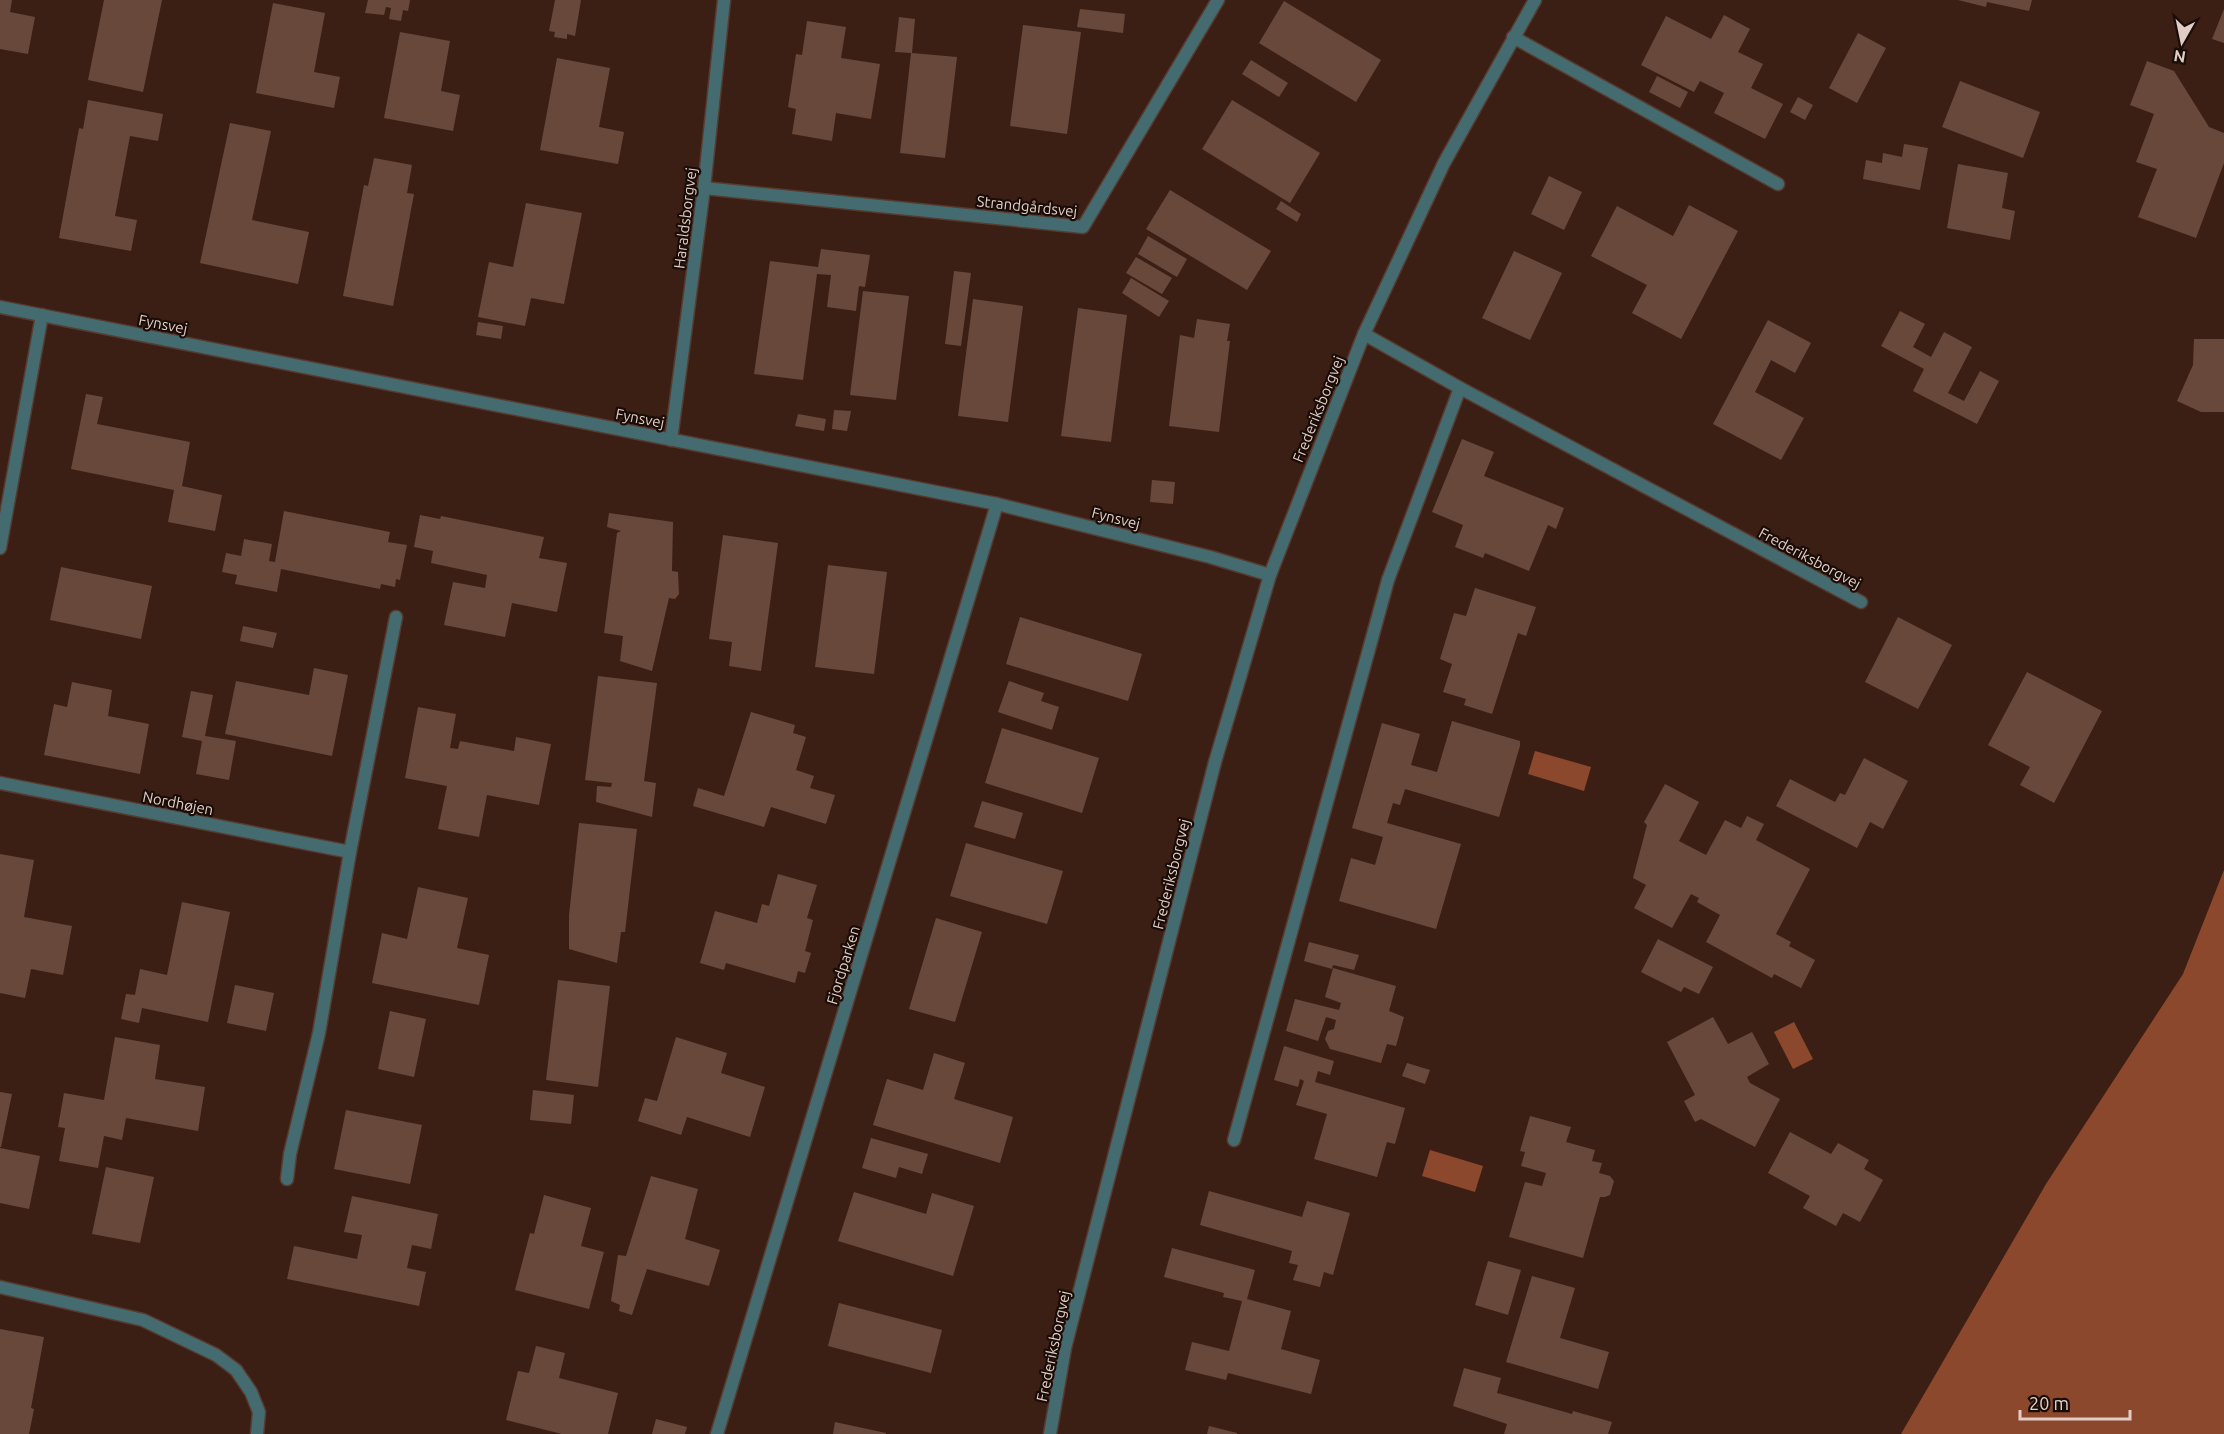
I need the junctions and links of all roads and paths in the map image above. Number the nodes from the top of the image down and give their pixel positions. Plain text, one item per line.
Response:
1 (724, 0) edge
2 (1218, 0) edge
3 (1535, 0) edge
4 (1513, 37) junction
5 (1778, 184) dead end
6 (704, 188) junction
7 (0, 307) edge
8 (42, 315) junction
9 (1364, 334) junction
10 (1460, 388) junction
11 (671, 440) junction
12 (997, 504) junction
13 (0, 548) edge
14 (1270, 575) junction
15 (1861, 602) dead end
16 (396, 617) dead end
17 (0, 783) edge
18 (350, 852) junction
19 (1234, 1140) dead end
20 (288, 1179) dead end
21 (0, 1287) edge
22 (257, 1434) edge
23 (717, 1434) edge
24 (1050, 1434) edge

1 - 6 street, Haraldsborgvej
2 - 6 street, Strandgårdsvej
3 - 4 street, Frederiksborgvej
4 - 5 street
4 - 9 street, Frederiksborgvej
6 - 11 street, Haraldsborgvej
7 - 8 street, Fynsvej
8 - 11 street, Fynsvej
8 - 13 street
9 - 10 street, Frederiksborgvej
9 - 14 street, Frederiksborgvej
10 - 15 street, Frederiksborgvej
10 - 19 street
11 - 12 street, Fynsvej
12 - 14 street, Fynsvej
12 - 23 street, Fjordparken
14 - 24 street, Frederiksborgvej
16 - 18 street
17 - 18 street, Nordhøjen
18 - 20 street
21 - 22 street

